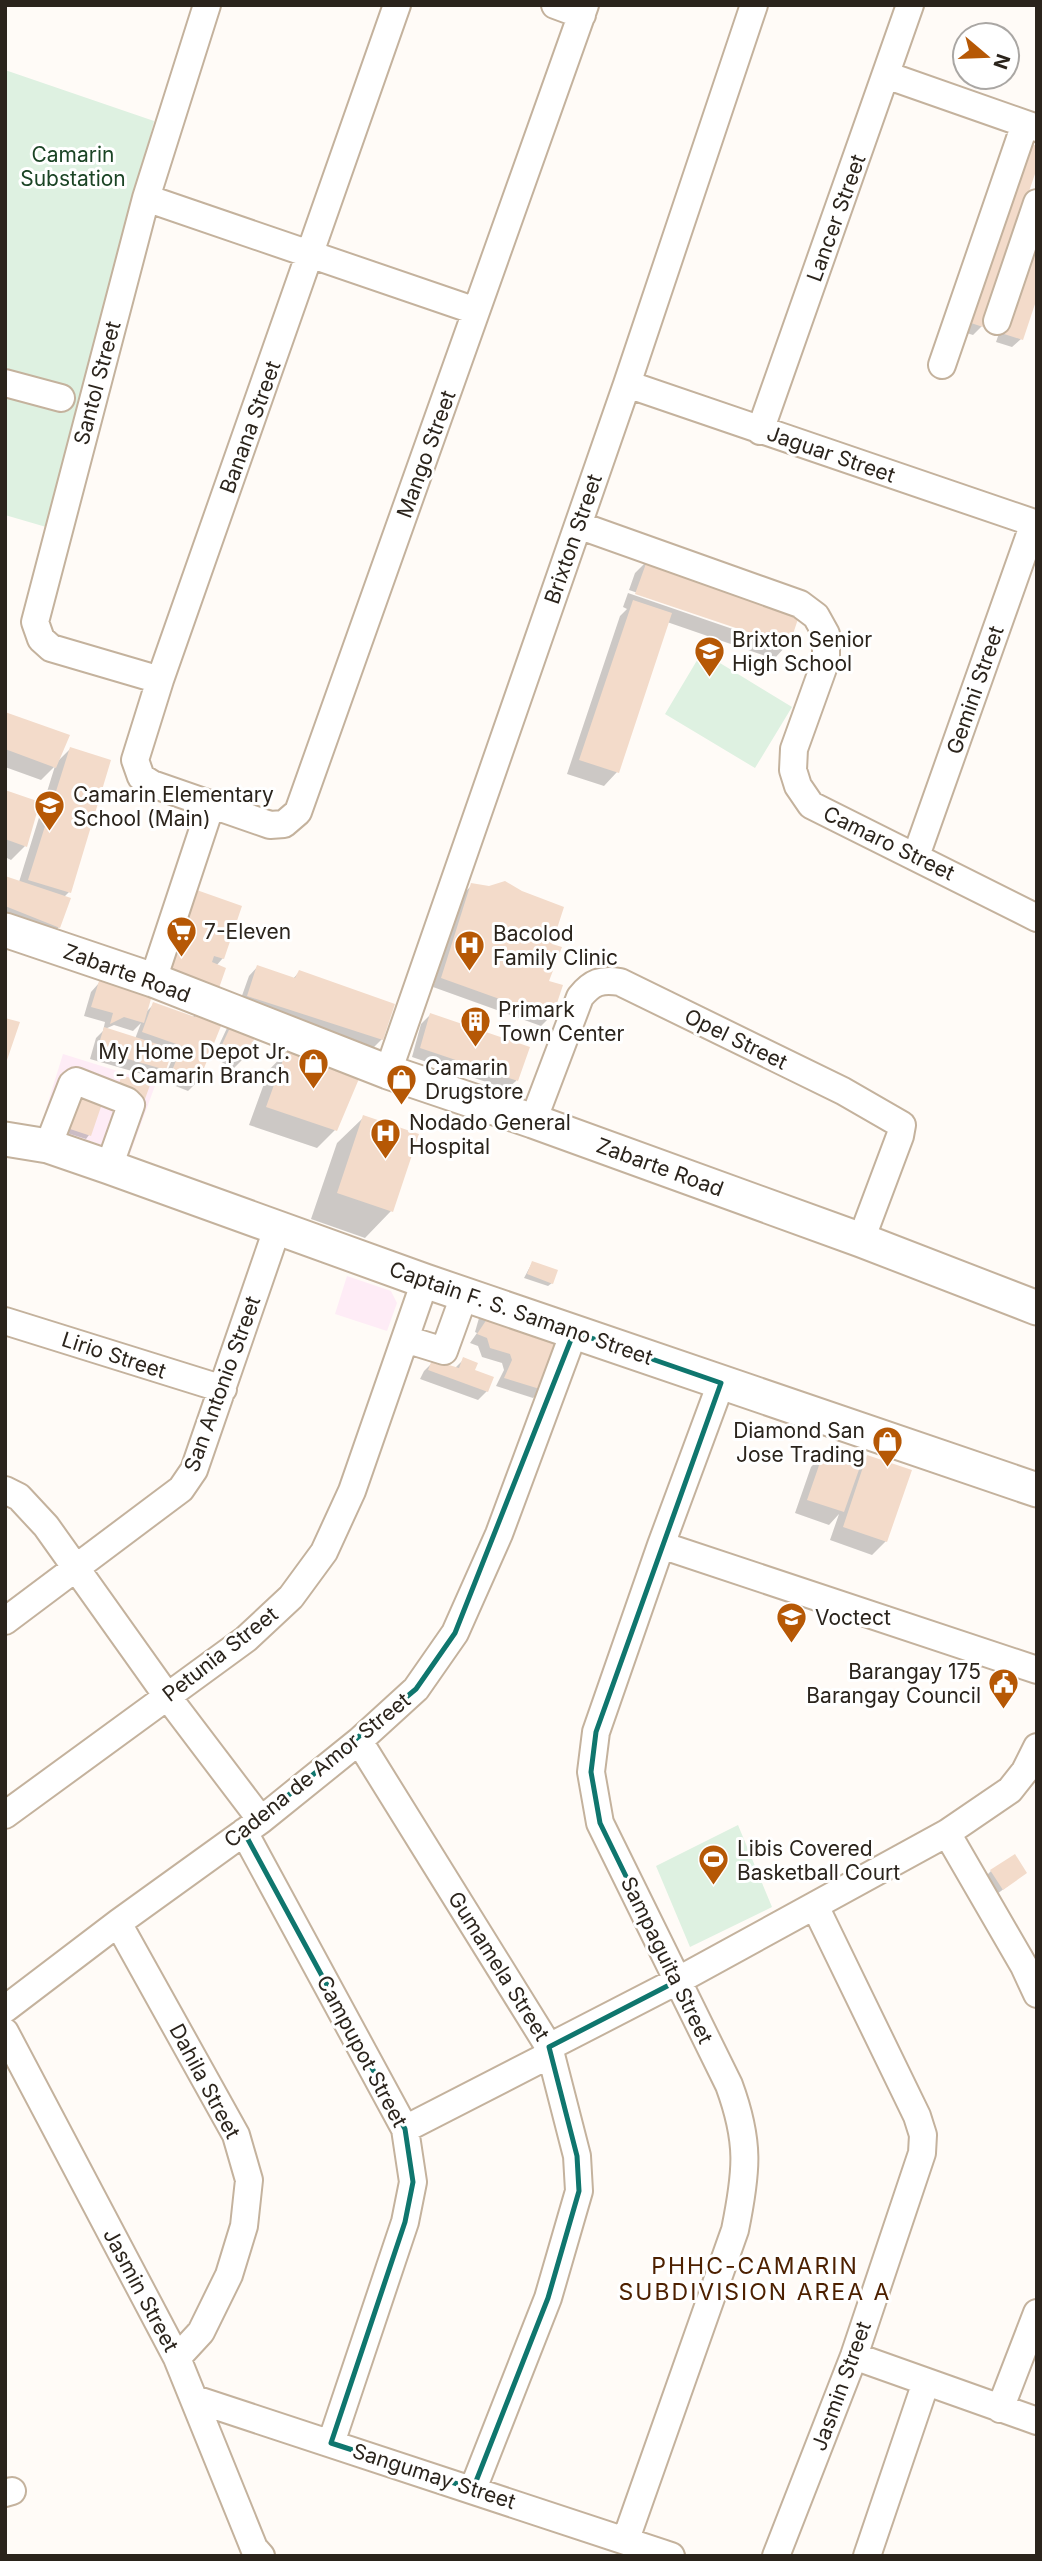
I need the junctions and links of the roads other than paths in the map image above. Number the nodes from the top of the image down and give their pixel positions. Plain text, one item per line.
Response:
1 (206, 5) edge
2 (397, 5) edge
3 (555, 5) edge
4 (754, 5) edge
5 (910, 5) edge
6 (583, 10) edge
7 (886, 75) junction
8 (1031, 126) edge
9 (146, 198) junction
10 (1037, 203) edge
11 (311, 255) junction
12 (477, 311) junction
13 (997, 321) dead end
14 (942, 365) dead end
15 (5, 383) edge
16 (627, 384) junction
17 (61, 398) dead end
18 (760, 430) junction
19 (1035, 523) edge
20 (578, 525) junction
21 (160, 680) junction
22 (211, 805) junction
23 (916, 856) junction
24 (1037, 918) edge
25 (5, 930) edge
26 (153, 980) junction
27 (388, 1072) junction
28 (533, 1121) junction
29 (5, 1139) edge
30 (48, 1146) junction
31 (109, 1167) junction
32 (277, 1229) junction
33 (861, 1240) junction
34 (420, 1294) junction
35 (460, 1306) junction
36 (1037, 1308) edge
37 (5, 1321) edge
38 (574, 1332) junction
39 (405, 1339) junction
40 (722, 1382) junction
41 (223, 1390) junction
42 (5, 1490) edge
43 (1037, 1490) edge
44 (661, 1545) junction
45 (76, 1569) junction
46 (5, 1621) edge
47 (1037, 1670) edge
48 (167, 1696) junction
49 (359, 1741) junction
50 (1037, 1747) edge
51 (5, 1815) edge
52 (252, 1826) junction
53 (947, 1833) junction
54 (816, 1906) junction
55 (118, 1923) junction
56 (1031, 1963) edge
57 (677, 1981) junction
58 (1037, 1994) edge
59 (5, 2009) edge
60 (5, 2032) edge
61 (550, 2051) junction
62 (405, 2129) junction
63 (1037, 2313) edge
64 (854, 2356) junction
65 (177, 2358) junction
66 (926, 2382) junction
67 (195, 2399) junction
68 (1000, 2409) junction
69 (1037, 2421) edge
70 (331, 2442) junction
71 (473, 2489) junction
72 (626, 2539) junction
73 (261, 2556) edge
74 (671, 2556) edge
75 (776, 2556) edge
76 (867, 2556) edge

1 - 9 street, Santol Street
2 - 11 street, Banana Street
3 - 6 street
4 - 16 street, Brixton Street
5 - 7 street, Lancer Street
6 - 12 street, Mango Street
7 - 8 street
7 - 18 street, Lancer Street
8 - 14 street
9 - 11 street
9 - 21 street, Santol Street
10 - 13 street
11 - 12 street
11 - 21 street, Banana Street
12 - 22 street, Mango Street
15 - 17 street
16 - 18 street, Jaguar Street
16 - 20 street, Brixton Street
18 - 19 street, Jaguar Street
19 - 23 street, Gemini Street
20 - 23 street, Camaro Street
20 - 27 street, Brixton Street
21 - 22 street, Banana Street
22 - 26 street
23 - 24 street, Camaro Street
25 - 26 main road, Zabarte Road
26 - 27 main road, Zabarte Road
27 - 28 main road, Zabarte Road
28 - 33 main road, Zabarte Road
28 - 33 street, Opel Street
29 - 30 main road, Captain F. S. Samano Street
30 - 31 main road, Captain F. S. Samano Street
30 - 31 street
31 - 32 main road, Captain F. S. Samano Street
32 - 34 main road, Captain F. S. Samano Street
32 - 41 street, San Antonio Street
33 - 36 main road, Zabarte Road
34 - 35 main road, Captain F. S. Samano Street
34 - 39 street, Petunia Street
35 - 38 main road, Captain F. S. Samano Street
35 - 39 street
37 - 41 street, Lirio Street
38 - 40 main road, Captain F. S. Samano Street
38 - 49 street, Cadena de Amor Street
39 - 48 street, Petunia Street
40 - 43 main road, Captain F. S. Samano Street
40 - 44 street, Sampaguita Street
41 - 45 street, San Antonio Street
42 - 45 street, Campupot Street
44 - 47 street
44 - 57 street, Sampaguita Street
45 - 46 street, San Antonio Street
45 - 48 street, Campupot Street
48 - 51 street, Petunia Street
48 - 52 street, Campupot Street
49 - 52 street, Cadena de Amor Street
49 - 61 street, Gumamela Street
50 - 53 street
52 - 55 street, Cadena de Amor Street
52 - 62 street, Campupot Street
53 - 54 street
53 - 56 street
54 - 57 street
54 - 64 street, Jasmin Street
55 - 59 street, Cadena de Amor Street
55 - 65 street, Dahila Street
56 - 58 street
57 - 61 street
57 - 72 street, Sampaguita Street
60 - 65 street, Jasmin Street
61 - 62 street
61 - 71 street, Gumamela Street
62 - 70 street, Campupot Street
63 - 68 street
64 - 66 street
64 - 75 street, Jasmin Street
65 - 67 street, Jasmin Street
66 - 68 street
66 - 76 street
67 - 70 street, Sangumay Street
67 - 73 street, Jasmin Street
68 - 69 street
70 - 71 street, Sangumay Street
71 - 72 street, Sangumay Street
72 - 74 street, Sangumay Street

